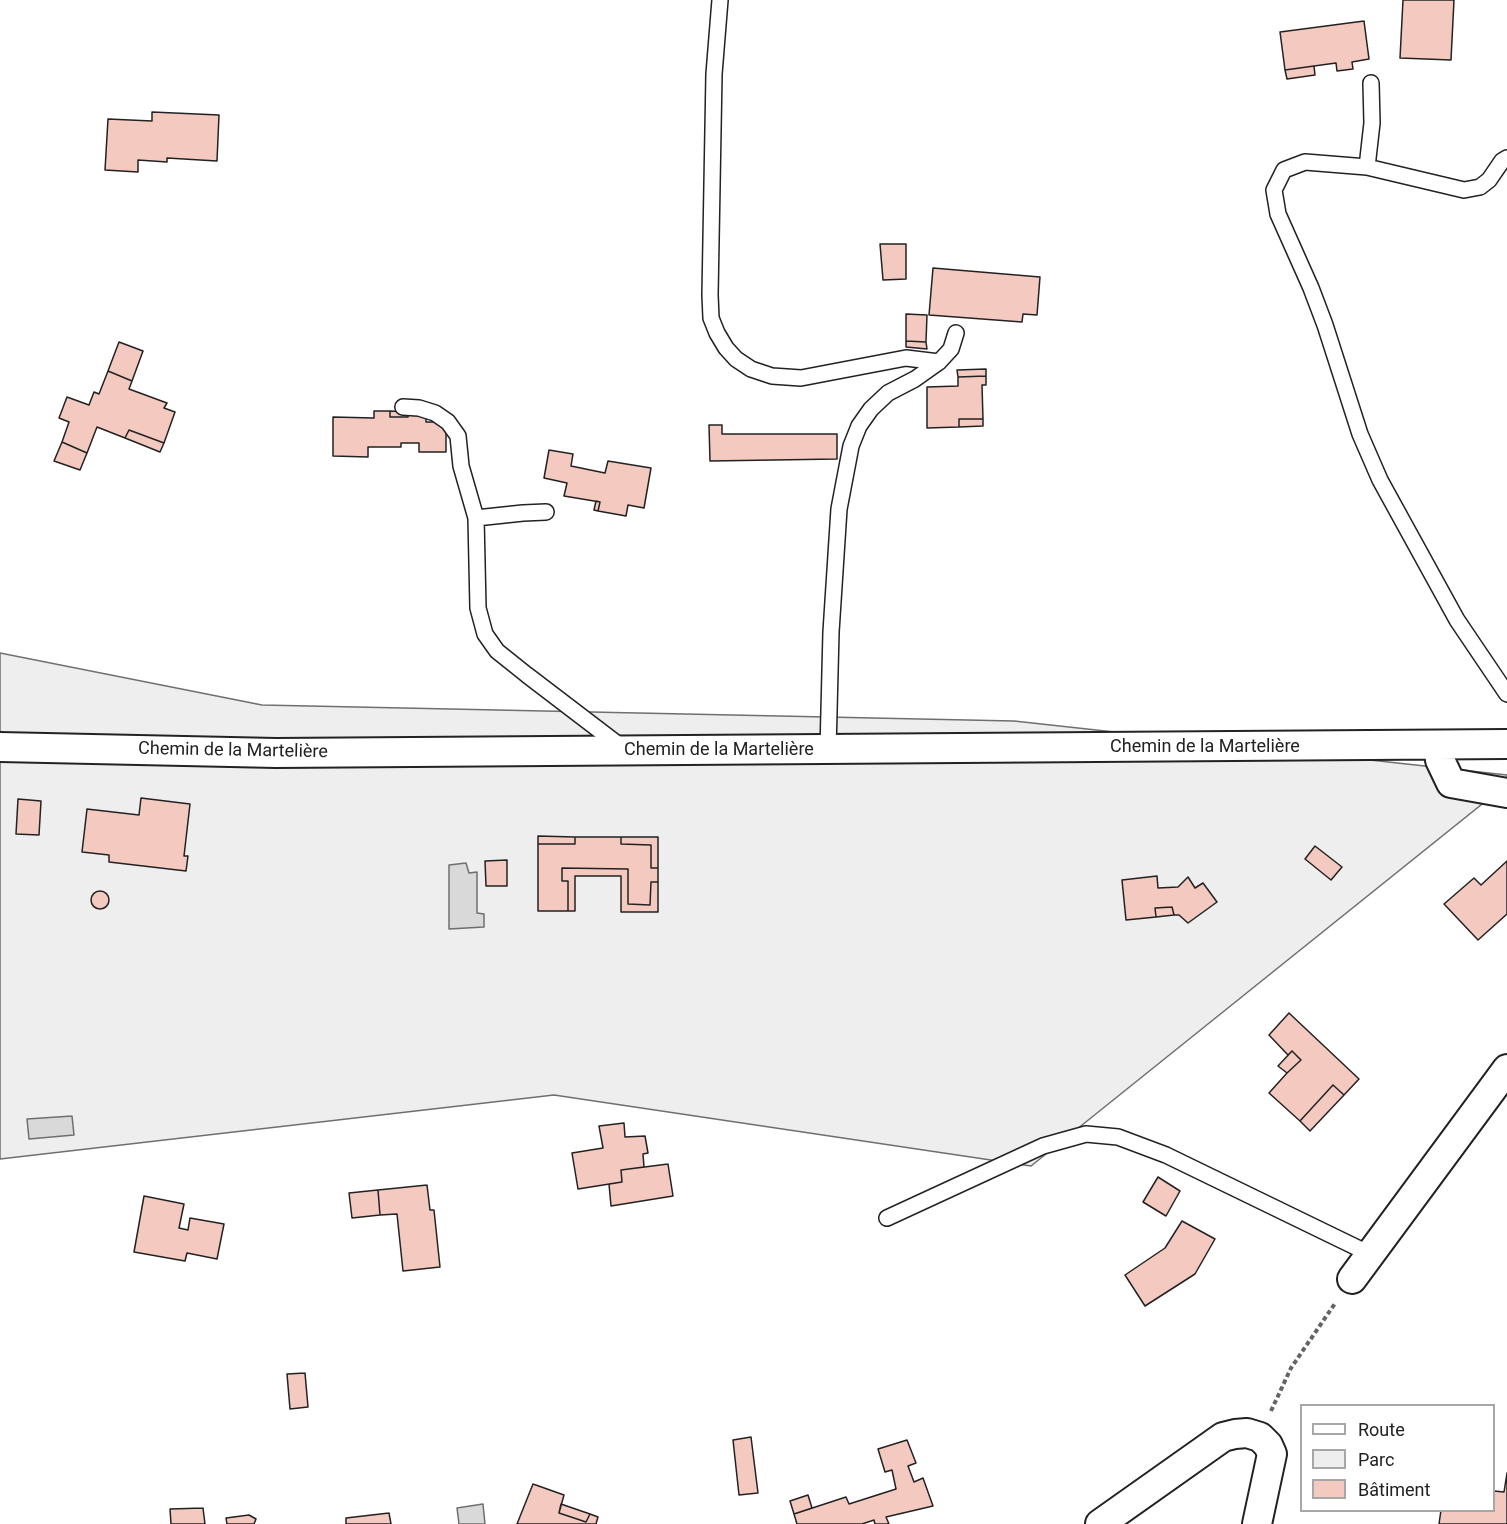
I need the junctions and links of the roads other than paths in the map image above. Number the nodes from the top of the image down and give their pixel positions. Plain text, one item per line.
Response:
1 (720, 0) edge
2 (1371, 83) dead end
3 (1507, 158) edge
4 (1367, 167) junction
5 (956, 333) dead end
6 (939, 362) junction
7 (403, 407) dead end
8 (546, 512) dead end
9 (476, 518) junction
10 (1507, 694) edge
11 (1507, 744) edge
12 (0, 747) edge
13 (828, 750) junction
14 (626, 751) junction
15 (1438, 753) junction
16 (1507, 793) edge
17 (1507, 1069) edge
18 (887, 1218) dead end
19 (1370, 1254) junction
20 (1352, 1279) road end
21 (1100, 1524) edge
22 (1257, 1524) edge

1 - 6 lane
2 - 4 lane
3 - 4 lane
4 - 10 lane
5 - 6 lane
6 - 13 lane
7 - 9 lane
8 - 9 lane
9 - 14 lane
11 - 15 street, Chemin de la Martelière
12 - 14 street, Chemin de la Martelière
13 - 14 street, Chemin de la Martelière
13 - 15 street, Chemin de la Martelière
15 - 16 street
17 - 19 street
18 - 19 lane
19 - 20 street
21 - 22 street

